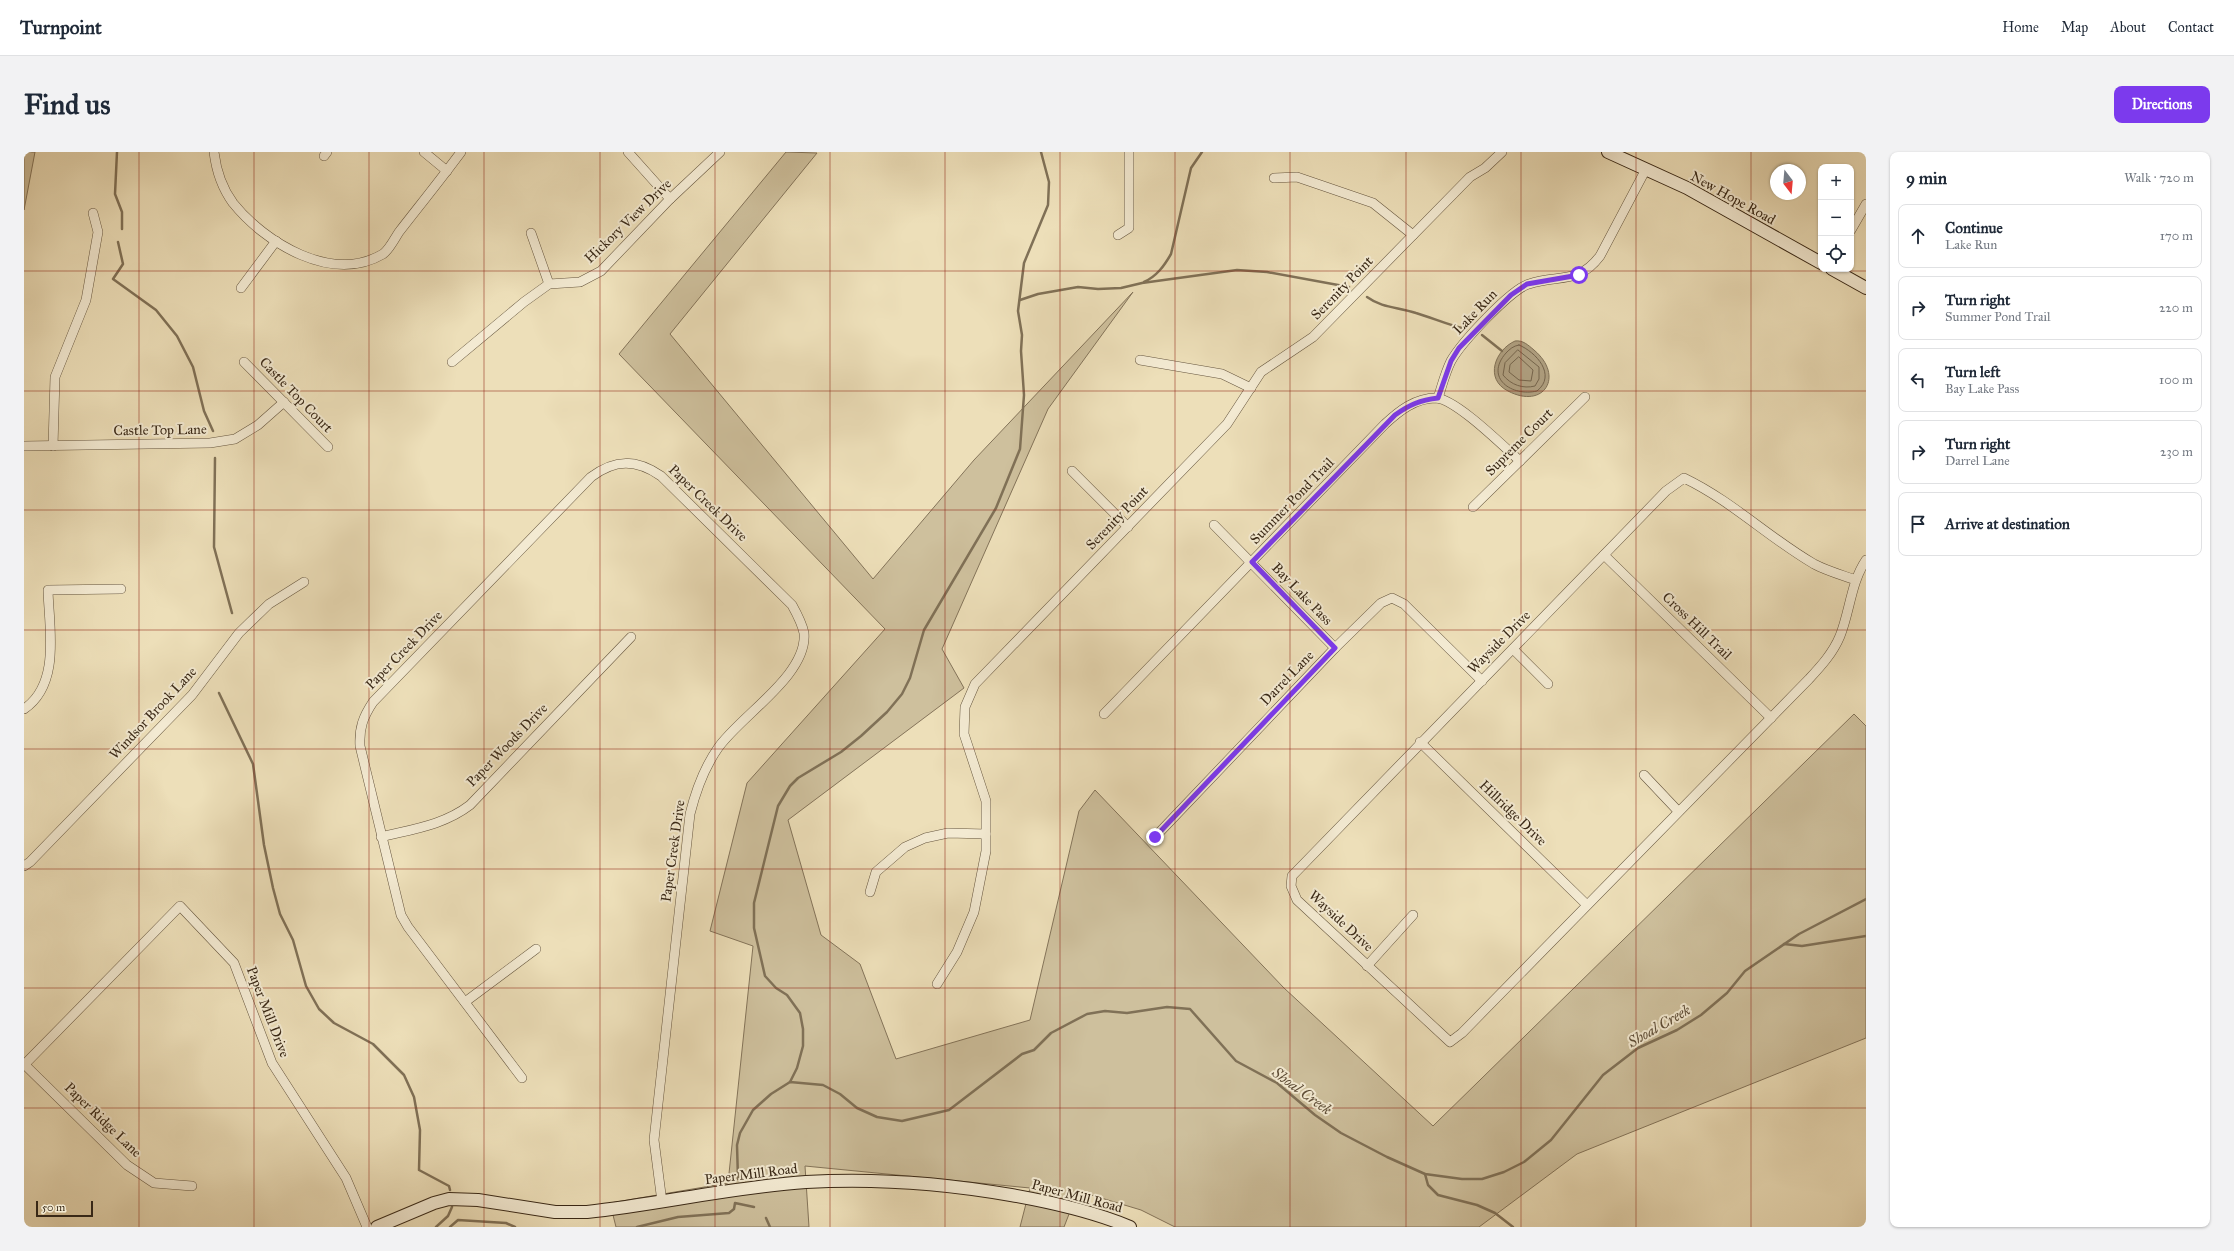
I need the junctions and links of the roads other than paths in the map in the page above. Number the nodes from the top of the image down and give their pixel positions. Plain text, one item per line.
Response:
1 (214, 152) edge
2 (424, 152) edge
3 (460, 152) edge
4 (628, 152) edge
5 (720, 152) edge
6 (1129, 152) edge
7 (1502, 152) edge
8 (1608, 152) edge
9 (1646, 169) junction
10 (447, 171) junction
11 (1274, 178) dead end
12 (670, 200) junction
13 (1866, 204) edge
14 (93, 213) dead end
15 (1854, 225) edge
16 (531, 233) dead end
17 (1118, 235) dead end
18 (1413, 235) junction
19 (276, 241) junction
20 (1818, 261) edge
21 (1837, 272) edge
22 (549, 284) junction
23 (241, 288) dead end
24 (1866, 288) edge
25 (1140, 360) dead end
26 (244, 362) dead end
27 (452, 362) dead end
28 (1251, 388) junction
29 (1585, 396) dead end
30 (1438, 398) junction
31 (284, 402) junction
32 (24, 446) edge
33 (53, 446) junction
34 (328, 447) dead end
35 (1520, 461) junction
36 (1072, 470) dead end
37 (1473, 507) dead end
38 (1214, 525) dead end
39 (1128, 527) junction
40 (1604, 556) junction
41 (1866, 560) edge
42 (1252, 562) junction
43 (1856, 580) junction
44 (304, 582) dead end
45 (120, 589) dead end
46 (631, 636) dead end
47 (1335, 648) junction
48 (1514, 649) junction
49 (1482, 681) junction
50 (1548, 684) dead end
51 (24, 709) edge
52 (1104, 714) dead end
53 (1771, 718) junction
54 (1420, 742) junction
55 (1644, 775) dead end
56 (1678, 811) junction
57 (986, 834) junction
58 (381, 837) junction
59 (1155, 837) dead end
60 (24, 866) edge
61 (870, 892) dead end
62 (1587, 905) junction
63 (1414, 915) dead end
64 (536, 949) dead end
65 (1367, 966) junction
66 (937, 984) dead end
67 (465, 1002) junction
68 (24, 1065) edge
69 (522, 1078) dead end
70 (192, 1186) dead end
71 (662, 1202) junction
72 (367, 1227) edge
73 (377, 1227) edge
74 (1130, 1227) edge

1 - 19 street
2 - 10 street
3 - 10 street
4 - 12 street
5 - 12 street, Hickory View Drive
6 - 17 street
7 - 18 street, Serenity Point
8 - 9 street, New Hope Road
9 - 20 street, New Hope Road
9 - 30 street, Lake Run
10 - 19 street
11 - 18 street
12 - 22 street, Hickory View Drive
13 - 15 street
14 - 33 street
16 - 22 street
18 - 28 street, Serenity Point
19 - 23 street
21 - 24 street
22 - 27 street
25 - 28 street
26 - 31 street, Castle Top Court
28 - 39 street, Serenity Point
29 - 35 street, Supreme Court
30 - 35 street
30 - 42 street, Summer Pond Trail
31 - 33 street, Castle Top Lane
31 - 34 street, Castle Top Court
32 - 33 street, Castle Top Lane
35 - 37 street, Supreme Court
36 - 39 street
38 - 42 street, Bay Lake Pass
39 - 57 street, Serenity Point
40 - 43 street, Wayside Drive
40 - 48 street, Wayside Drive
40 - 53 street, Cross Hill Trail
41 - 43 street, Wayside Drive
42 - 47 street, Bay Lake Pass
42 - 52 street, Summer Pond Trail
43 - 53 street, Wayside Drive
44 - 60 street, Windsor Brook Lane
45 - 51 street
46 - 58 street, Paper Woods Drive
47 - 49 street, Darrel Lane
47 - 59 street, Darrel Lane
48 - 49 street, Wayside Drive
48 - 50 street
49 - 54 street, Wayside Drive
53 - 56 street, Wayside Drive
54 - 62 street, Hillridge Drive
54 - 65 street, Wayside Drive
55 - 56 street
56 - 62 street, Wayside Drive
57 - 61 street
57 - 66 street, Serenity Point
58 - 67 street, Paper Creek Drive
58 - 71 street, Paper Creek Drive
62 - 65 street, Wayside Drive
63 - 65 street
64 - 67 street
67 - 69 street, Paper Creek Drive
68 - 70 street, Paper Ridge Lane
68 - 72 street, Paper Mill Drive
71 - 73 street, Paper Mill Road
71 - 74 street, Paper Mill Road

